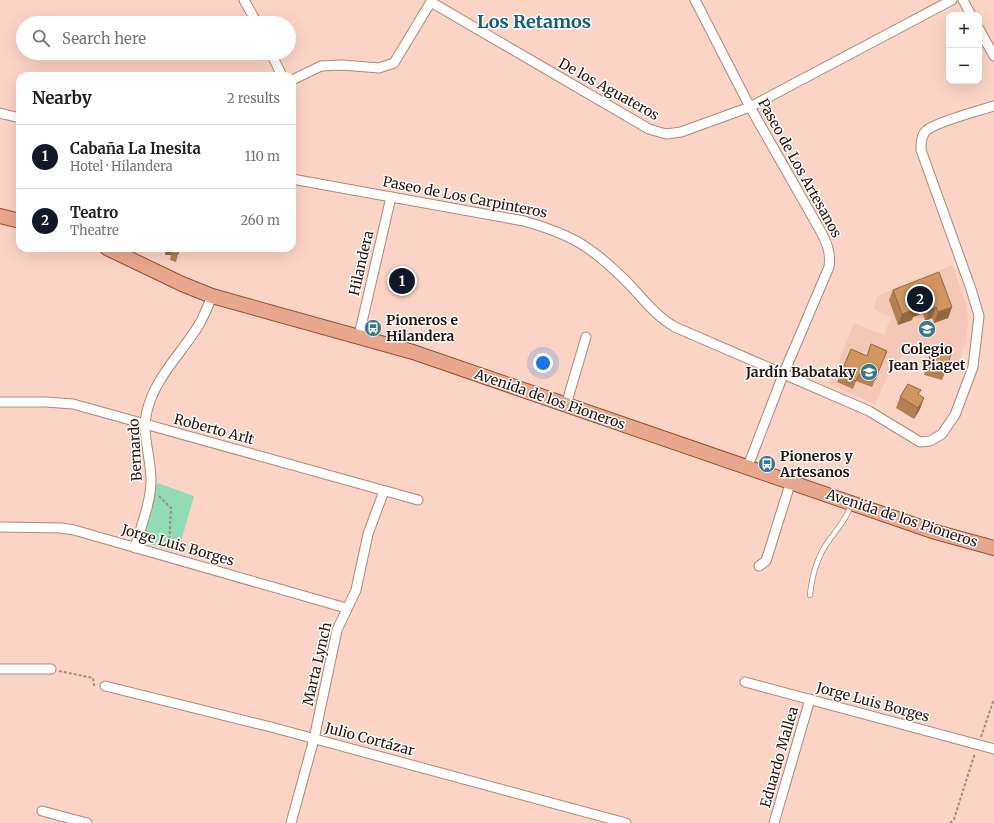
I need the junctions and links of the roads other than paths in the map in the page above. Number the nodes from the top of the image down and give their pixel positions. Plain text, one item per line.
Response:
1 (244, 0) edge
2 (695, 0) edge
3 (952, 0) edge
4 (963, 0) edge
5 (431, 1) edge
6 (969, 12) edge
7 (253, 16) edge
8 (982, 34) edge
9 (994, 56) edge
10 (274, 60) edge
11 (280, 72) edge
12 (296, 78) edge
13 (994, 106) edge
14 (750, 107) junction
15 (0, 113) edge
16 (16, 117) edge
17 (296, 180) edge
18 (391, 197) junction
19 (0, 216) edge
20 (16, 220) edge
21 (115, 252) edge
22 (212, 296) junction
23 (359, 335) junction
24 (586, 337) dead end
25 (783, 375) junction
26 (0, 402) edge
27 (566, 405) junction
28 (144, 424) junction
29 (748, 466) junction
30 (791, 481) junction
31 (384, 491) junction
32 (418, 500) dead end
33 (851, 503) junction
34 (0, 527) edge
35 (135, 548) junction
36 (994, 548) edge
37 (759, 566) dead end
38 (810, 594) dead end
39 (346, 608) junction
40 (0, 669) edge
41 (51, 669) road end
42 (745, 682) dead end
43 (105, 686) road end
44 (810, 699) junction
45 (314, 739) junction
46 (994, 749) edge
47 (42, 812) dead end
48 (87, 823) edge
49 (291, 823) edge
50 (626, 823) edge
51 (774, 823) edge

1 - 7 street
2 - 14 street, Paseo de Los Artesanos
3 - 14 street, De los Aguateros
4 - 6 street
5 - 12 street
5 - 14 street, De los Aguateros
8 - 9 street
10 - 11 street
13 - 25 street, Paseo de Los Carpinteros
14 - 25 street, Paseo de Los Artesanos
15 - 16 street
17 - 18 street, Paseo de Los Carpinteros
18 - 23 street, Hilandera
18 - 25 street, Paseo de Los Carpinteros
19 - 20 main road
21 - 22 main road, Avenida de los Pioneros
22 - 23 main road, Avenida de los Pioneros
22 - 28 street, Bernardo
23 - 27 main road, Avenida de los Pioneros
24 - 27 street
25 - 29 street, Paseo de Los Artesanos
26 - 28 street, Roberto Arlt
27 - 29 main road, Avenida de los Pioneros
28 - 31 street, Roberto Arlt
28 - 35 street, Bernardo
29 - 30 main road, Avenida de los Pioneros
30 - 33 main road, Avenida de los Pioneros
30 - 37 street
31 - 32 street, Roberto Arlt
31 - 39 street, Marta Lynch
33 - 36 main road, Avenida de los Pioneros
33 - 38 lane
34 - 35 street, Jorge Luis Borges
35 - 39 street, Jorge Luis Borges
39 - 45 street, Marta Lynch
40 - 41 street
42 - 44 street, Jorge Luis Borges
43 - 45 street, Julio Cortázar
44 - 46 street, Jorge Luis Borges
44 - 51 street, Eduardo Mallea
45 - 49 street, Marta Lynch
45 - 50 street, Julio Cortázar
47 - 48 street

